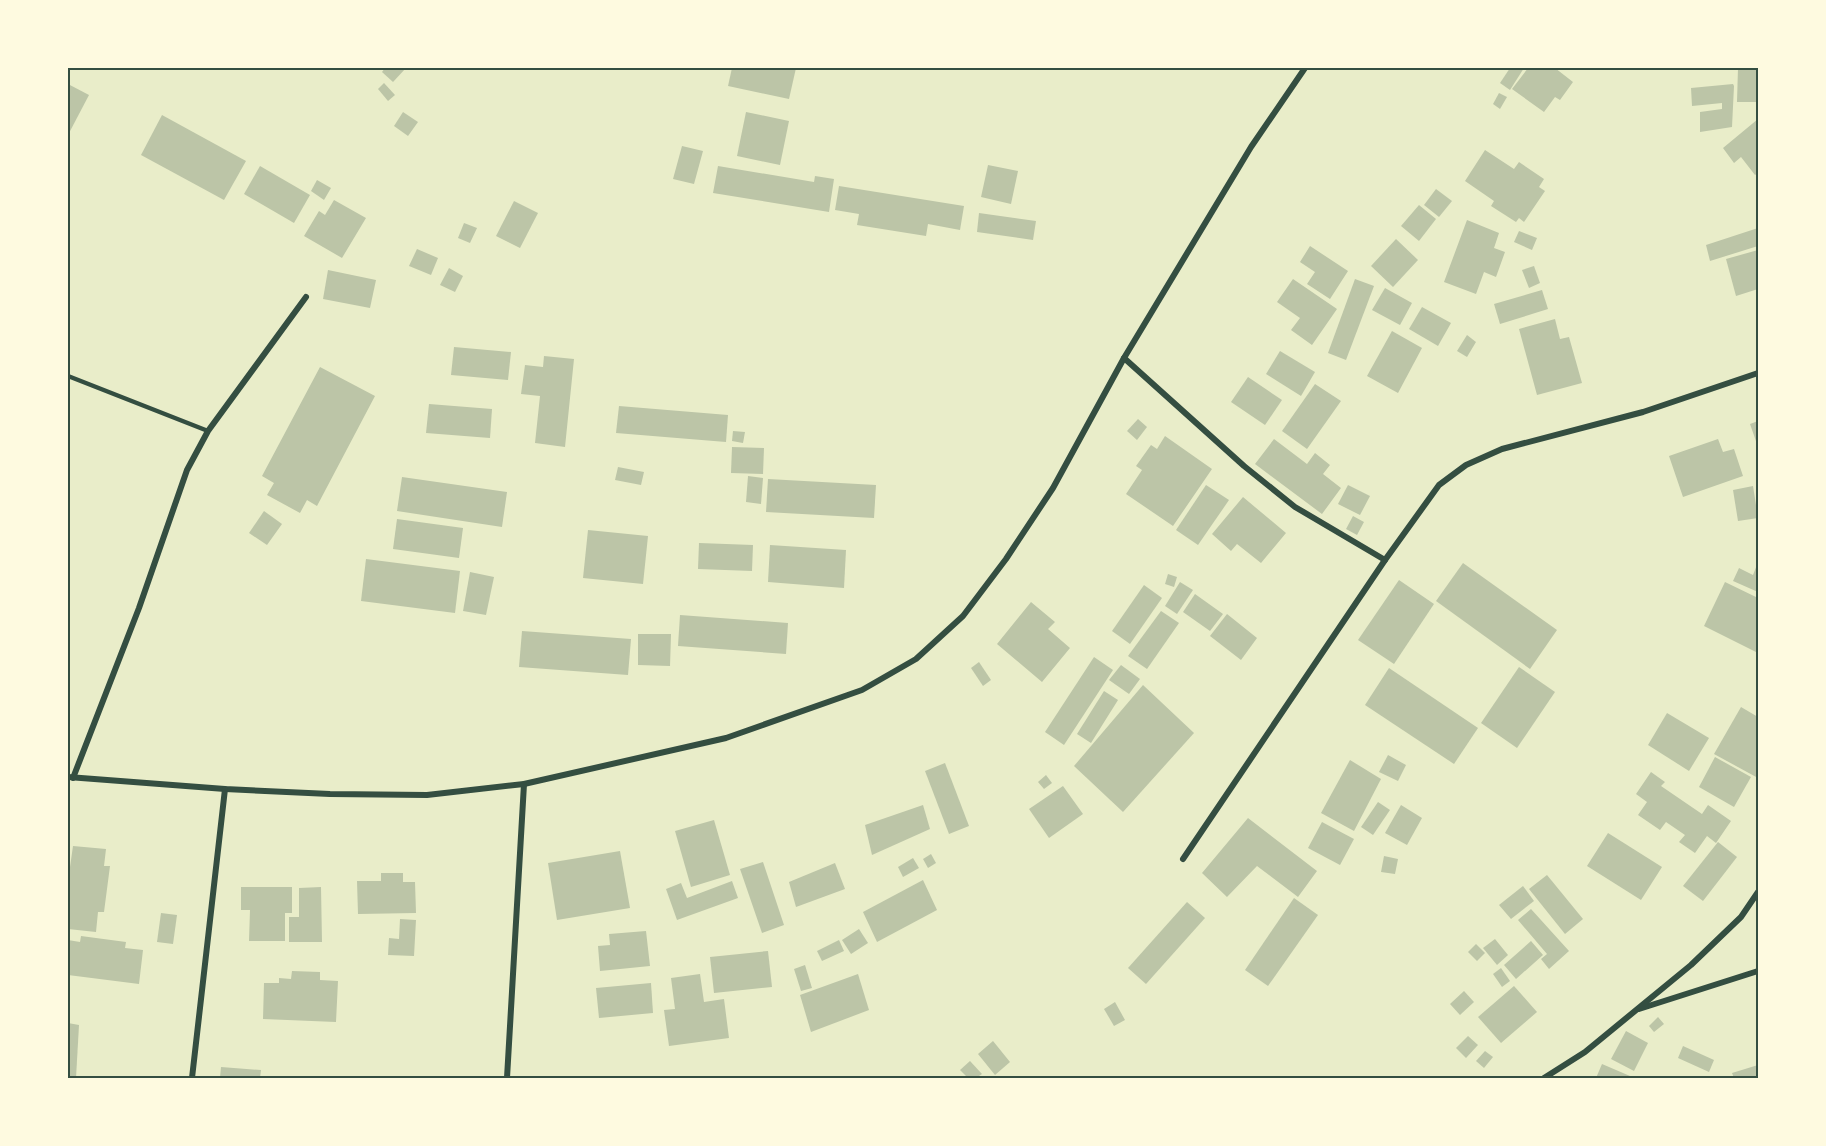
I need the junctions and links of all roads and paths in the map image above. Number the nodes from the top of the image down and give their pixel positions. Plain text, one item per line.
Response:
1 (1305, 68) edge
2 (306, 297) dead end
3 (1125, 358) junction
4 (1758, 373) edge
5 (68, 376) edge
6 (208, 430) junction
7 (1385, 560) junction
8 (70, 778) edge
9 (524, 784) junction
10 (225, 789) junction
11 (1183, 859) dead end
12 (1758, 892) edge
13 (1758, 971) edge
14 (1635, 1010) junction
15 (192, 1078) edge
16 (507, 1078) edge
17 (1544, 1078) edge

1 - 3 street
2 - 6 street
3 - 7 street
3 - 9 street
4 - 7 street
5 - 6 lane
6 - 8 street
7 - 11 street
8 - 10 street
9 - 10 street
9 - 16 street
10 - 15 street
12 - 14 street
13 - 14 street
14 - 17 street

